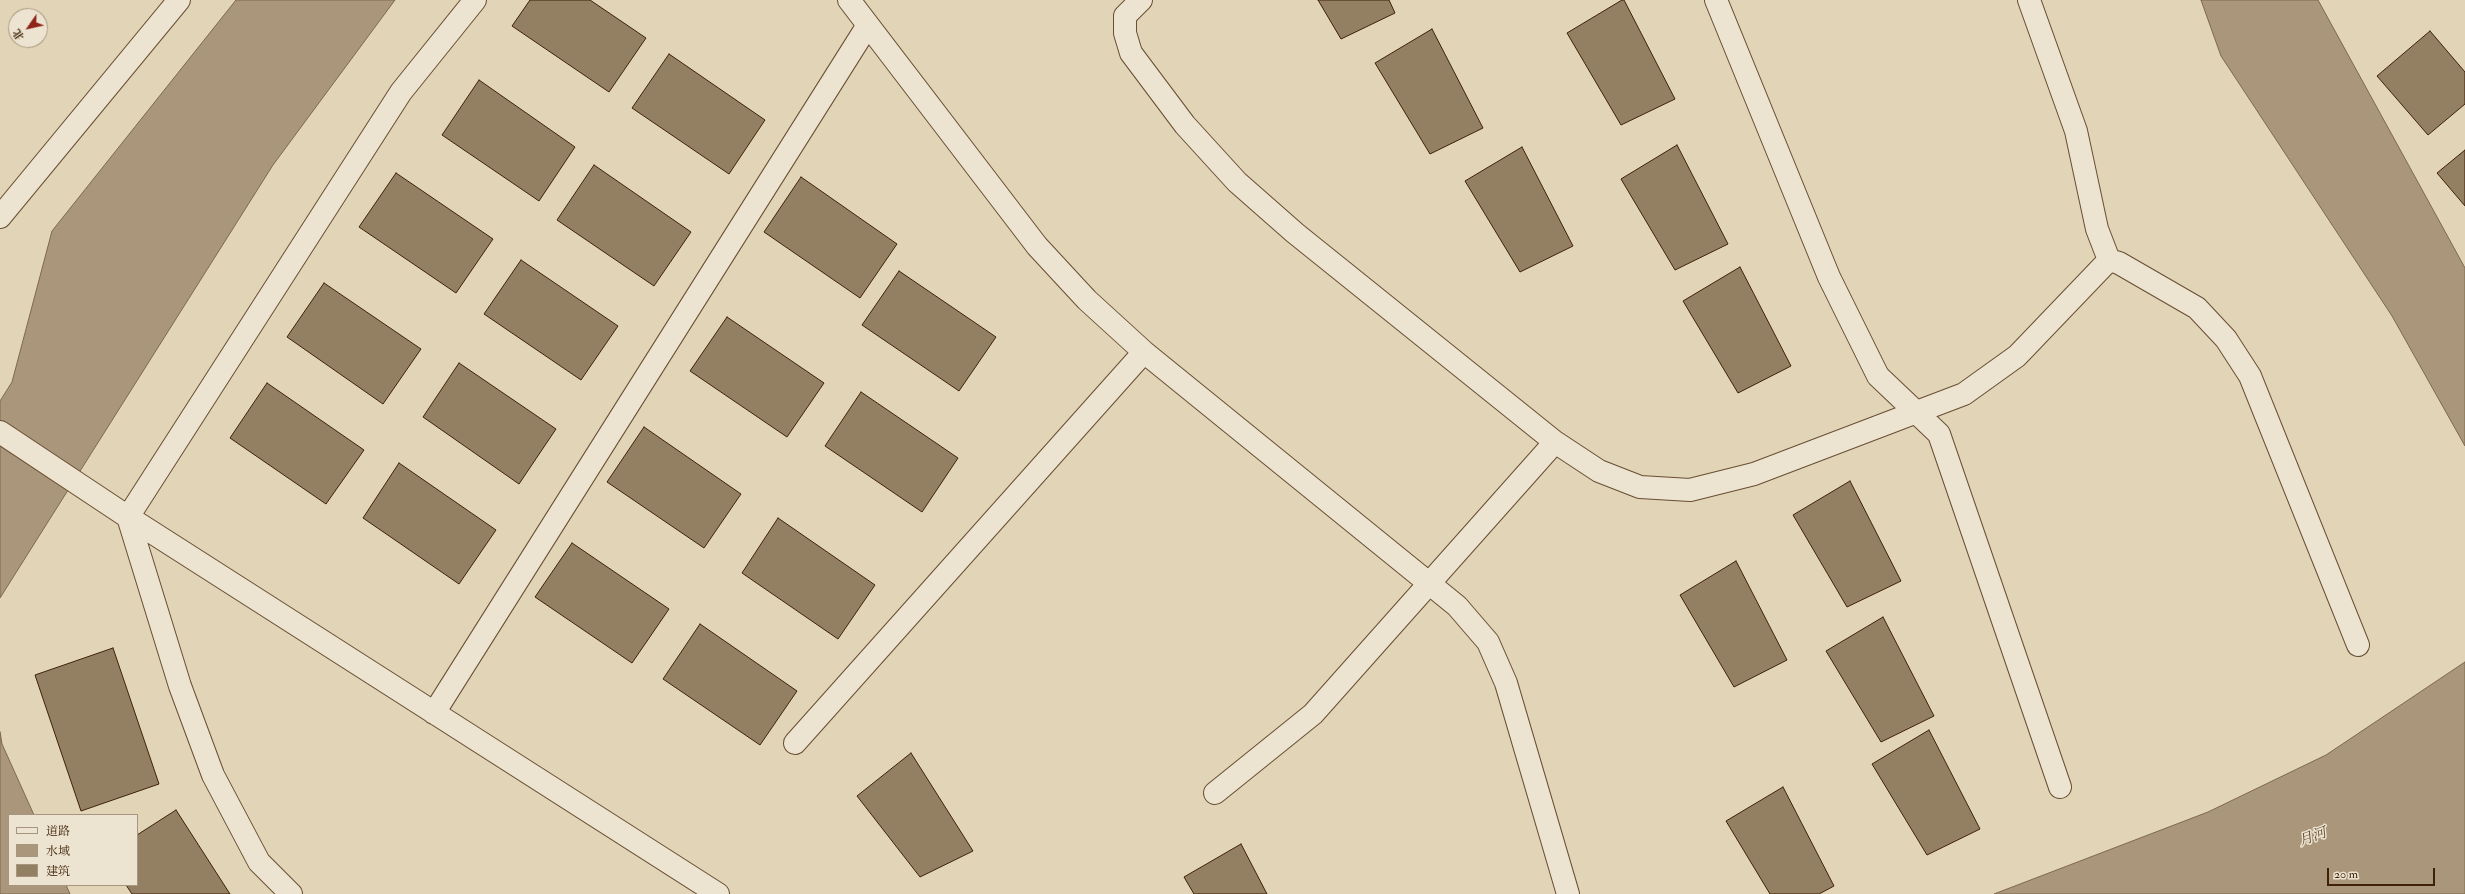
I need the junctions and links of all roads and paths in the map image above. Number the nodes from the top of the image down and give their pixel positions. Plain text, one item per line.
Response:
1 (179, 0) edge
2 (475, 0) edge
3 (849, 0) edge
4 (1141, 0) edge
5 (1716, 0) edge
6 (2029, 0) edge
7 (868, 25) junction
8 (0, 217) edge
9 (2109, 260) junction
10 (1144, 352) junction
11 (1917, 413) junction
12 (0, 432) edge
13 (1555, 442) junction
14 (128, 517) junction
15 (1429, 584) junction
16 (2358, 645) dead end
17 (434, 713) junction
18 (795, 743) dead end
19 (2060, 787) dead end
20 (1215, 793) dead end
21 (291, 894) edge
22 (718, 894) edge
23 (1568, 894) edge

1 - 8 street
2 - 14 street
3 - 7 street
4 - 13 street
5 - 11 street
6 - 9 street
7 - 10 street
7 - 17 street
9 - 11 street
9 - 16 street
10 - 15 street
10 - 18 street
11 - 13 street
11 - 19 street
12 - 14 street
13 - 15 street
14 - 17 street
14 - 21 street
15 - 20 street
15 - 23 street
17 - 22 street

